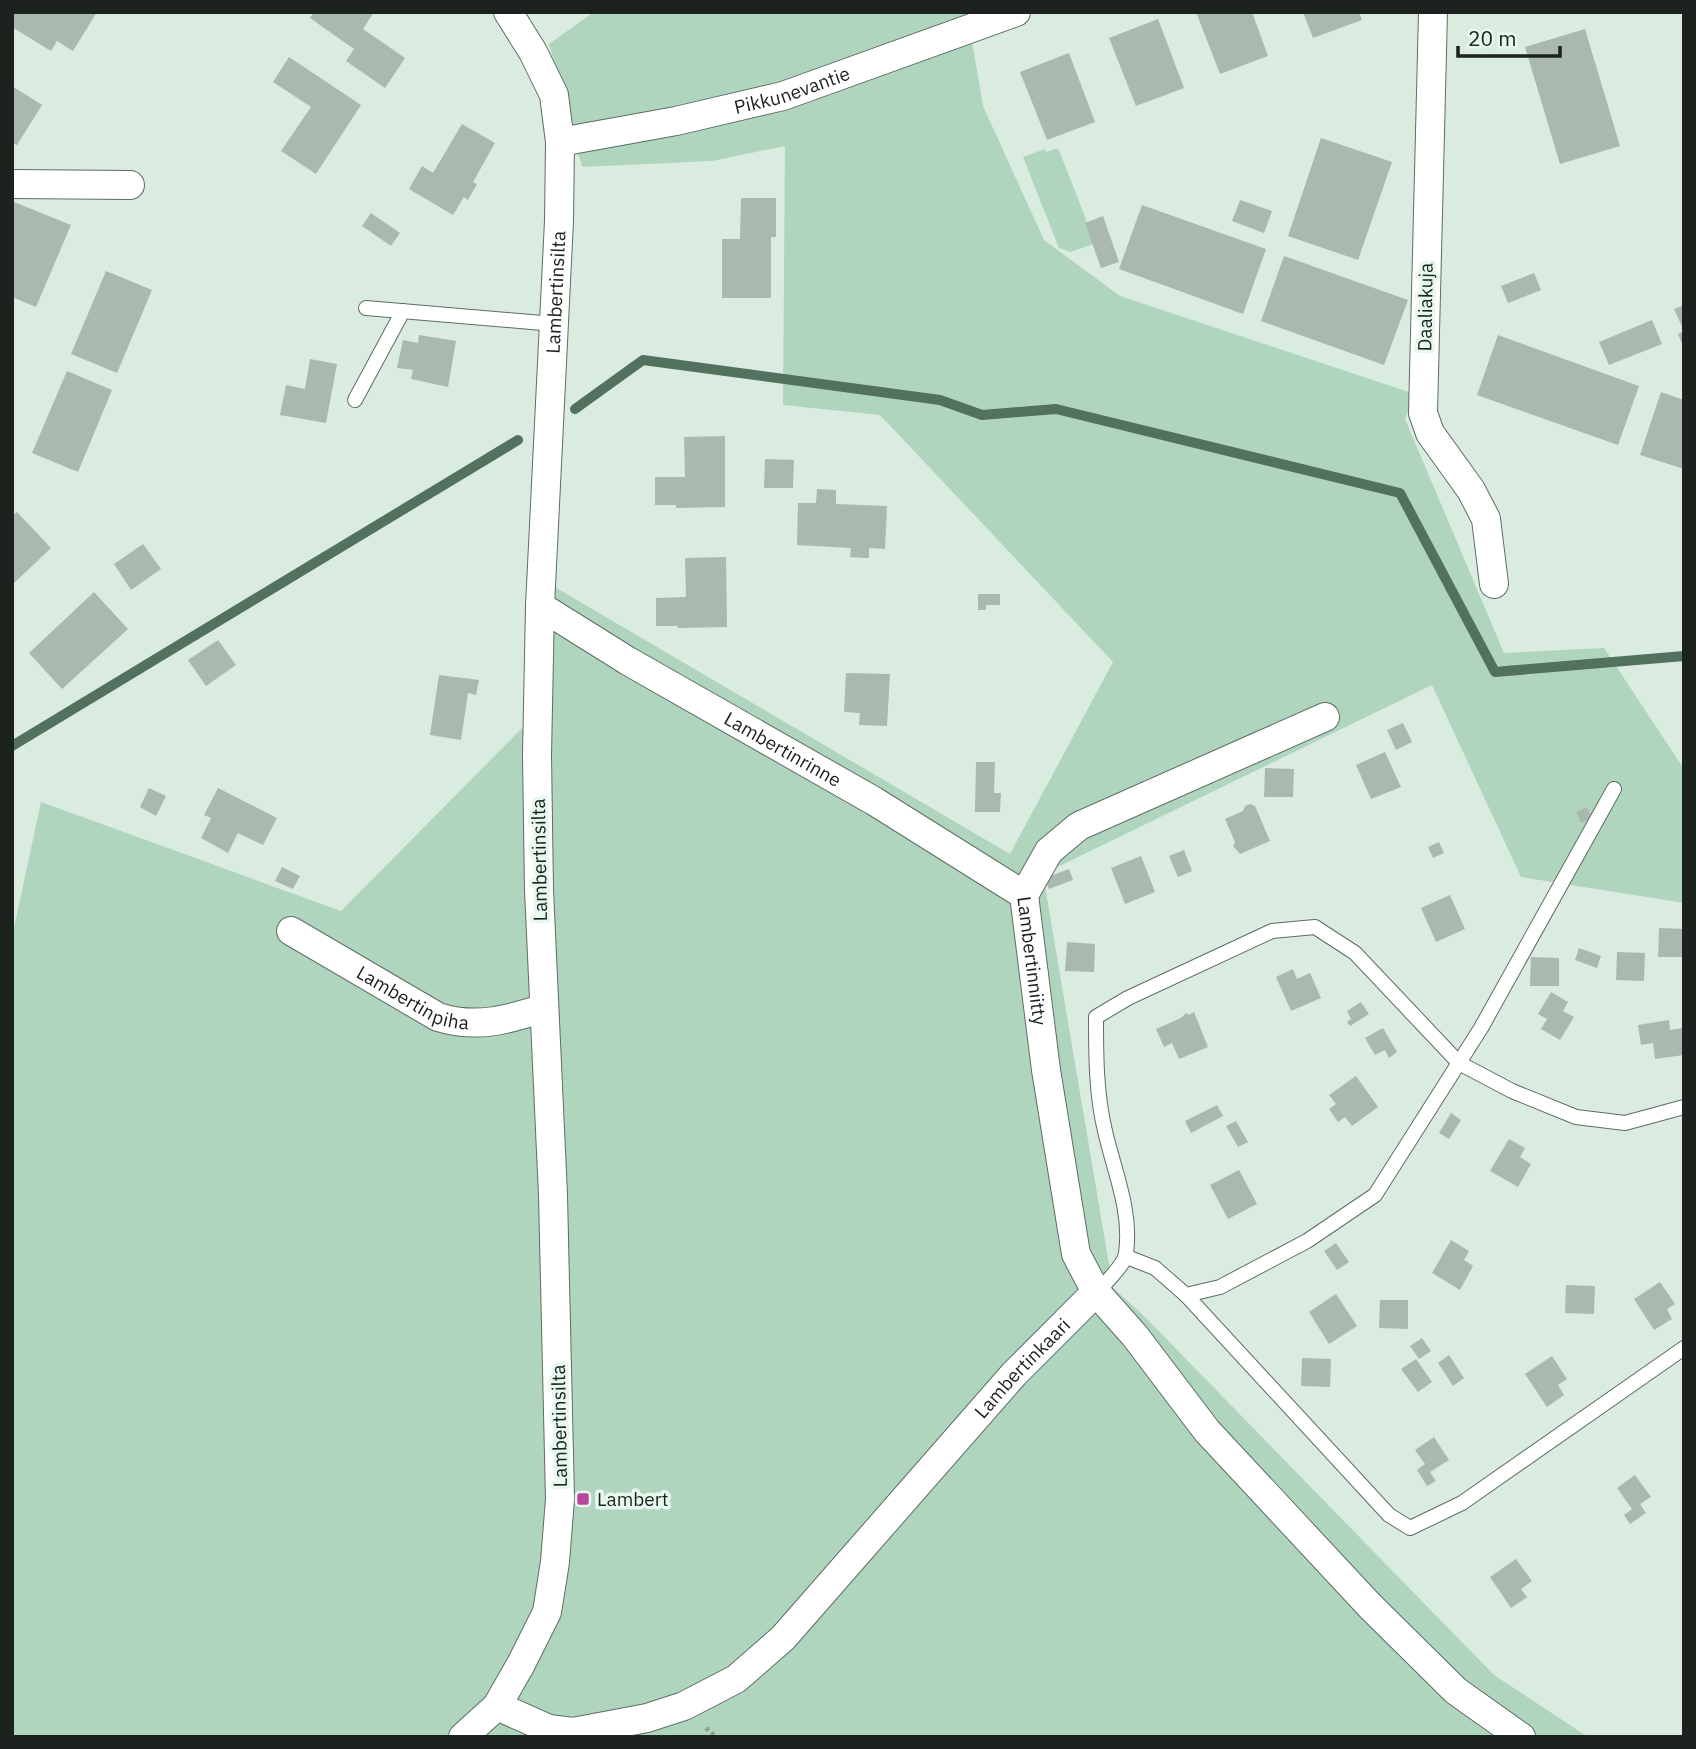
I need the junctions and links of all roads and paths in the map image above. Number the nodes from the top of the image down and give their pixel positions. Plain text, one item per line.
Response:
1 (508, 12) edge
2 (1016, 12) edge
3 (1433, 12) edge
4 (560, 142) junction
5 (12, 184) edge
6 (130, 185) dead end
7 (366, 308) dead end
8 (403, 311) junction
9 (554, 324) junction
10 (355, 400) dead end
11 (1494, 584) dead end
12 (540, 606) junction
13 (1325, 717) dead end
14 (1614, 789) dead end
15 (1024, 895) junction
16 (292, 931) dead end
17 (544, 1008) junction
18 (1459, 1063) junction
19 (1684, 1107) edge
20 (1126, 1257) junction
21 (1094, 1287) junction
22 (1186, 1295) junction
23 (1684, 1348) edge
24 (497, 1706) junction
25 (463, 1737) edge
26 (1521, 1737) edge

1 - 4 street, Lambertinsilta
2 - 4 street, Pikkunevantie
3 - 11 street, Daaliakuja
4 - 9 street, Lambertinsilta
5 - 6 street
7 - 8 lane
8 - 9 lane
8 - 10 lane
9 - 12 street, Lambertinsilta
12 - 15 street, Lambertinrinne
12 - 17 street, Lambertinsilta
13 - 15 street, Lambertinniitty
14 - 18 lane
15 - 21 street, Lambertinniitty
16 - 17 street, Lambertinpiha
17 - 24 street, Lambertinsilta
18 - 19 lane
18 - 20 lane
18 - 22 lane
20 - 21 lane
20 - 22 lane
21 - 24 street, Lambertinkaari
21 - 26 street
22 - 23 lane
24 - 25 street

